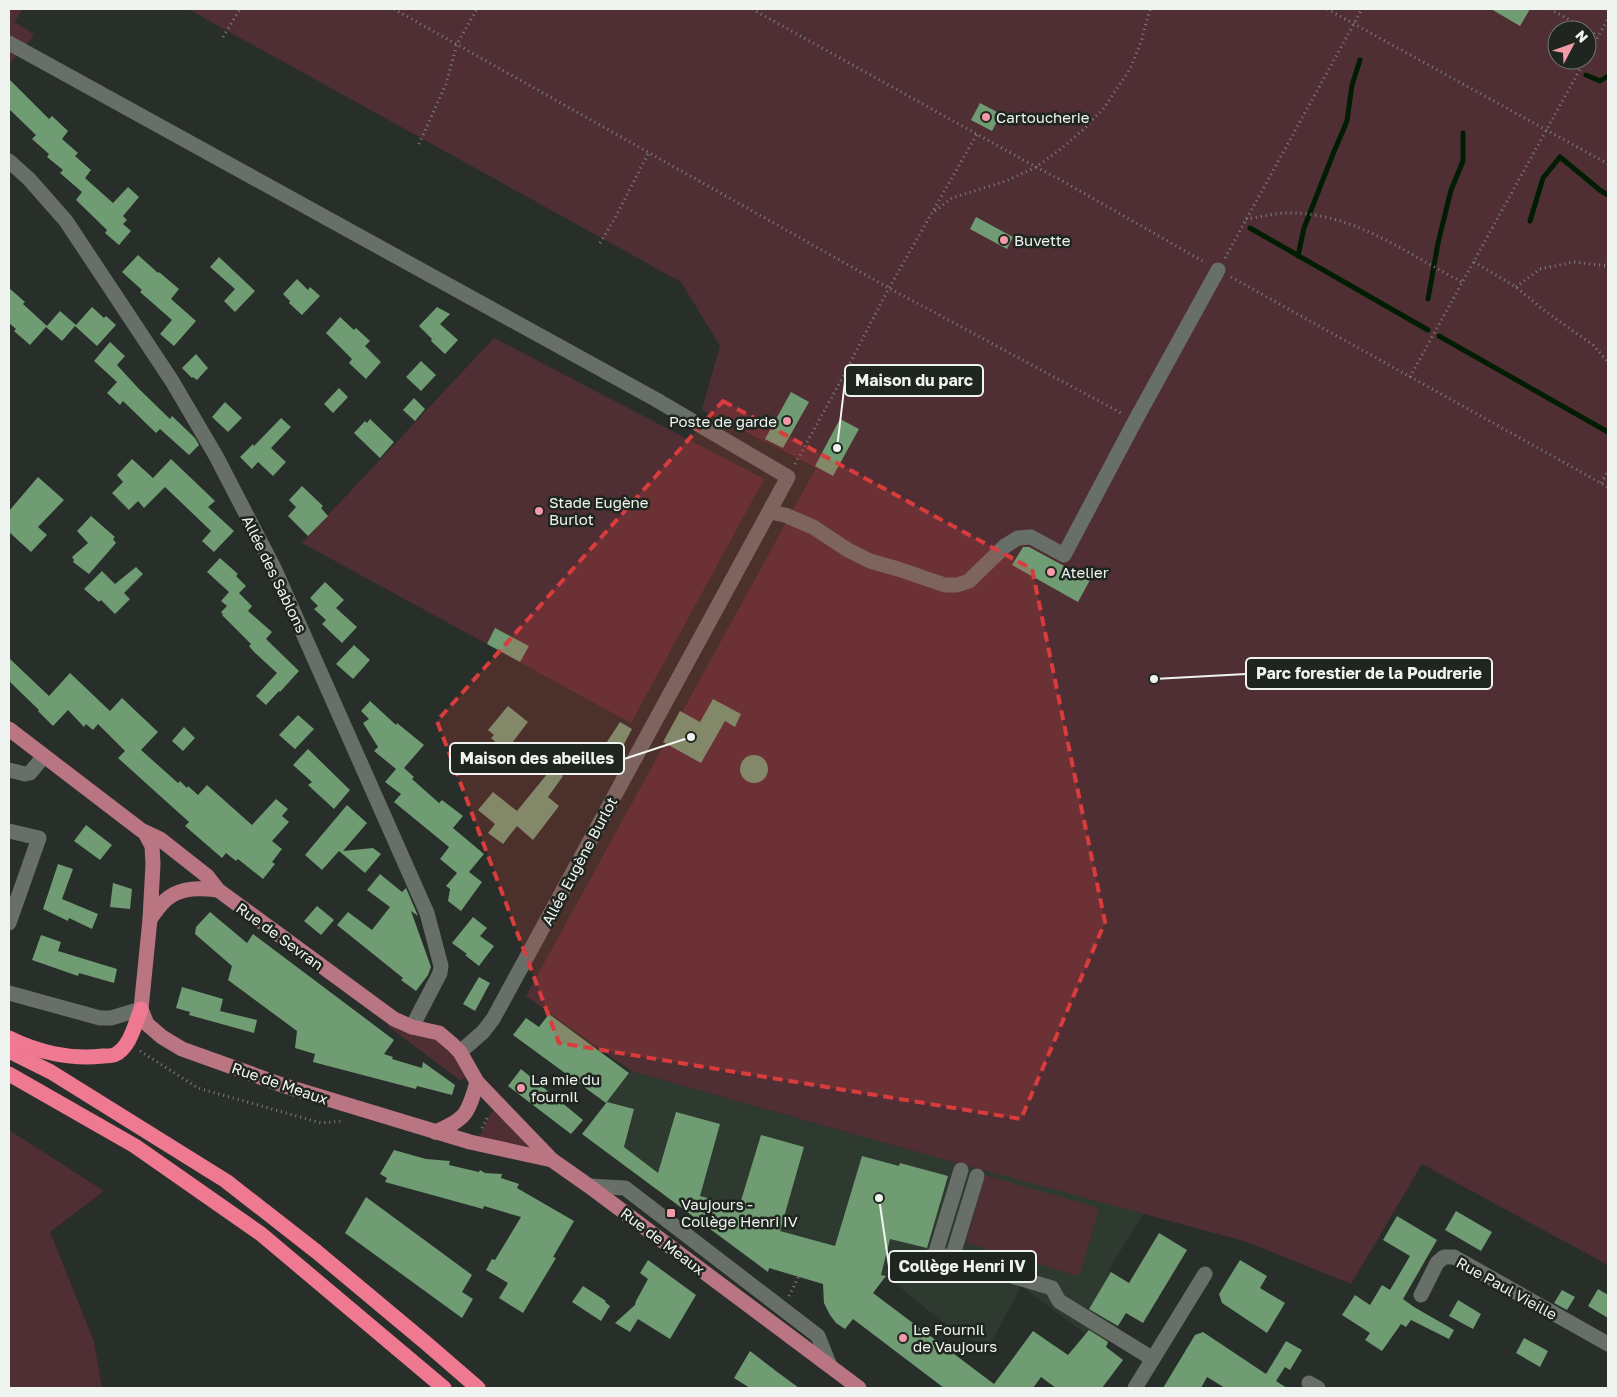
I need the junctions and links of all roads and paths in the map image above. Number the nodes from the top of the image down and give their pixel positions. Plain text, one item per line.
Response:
1 (240, 9) edge
2 (394, 9) edge
3 (477, 9) edge
4 (752, 9) edge
5 (1150, 9) edge
6 (1327, 9) edge
7 (1362, 9) edge
8 (1550, 9) edge
9 (1608, 19) edge
10 (1354, 24) junction
11 (1598, 36) joint
12 (223, 37) dead end
13 (9, 43) edge
14 (457, 44) junction
15 (1579, 70) edge
16 (1546, 130) junction
17 (977, 134) junction
18 (419, 144) dead end
19 (649, 152) junction
20 (9, 161) edge
21 (1608, 164) edge
22 (1036, 167) junction
23 (934, 212) junction
24 (1246, 219) junction
25 (600, 243) dead end
26 (1474, 262) junction
27 (1608, 266) edge
28 (1218, 270) junction
29 (1462, 282) junction
30 (1516, 287) junction
31 (889, 288) junction
32 (1608, 362) edge
33 (1410, 377) junction
34 (1135, 421) junction
35 (1608, 471) edge
36 (788, 477) junction
37 (1601, 484) junction
38 (1608, 487) edge
39 (769, 512) junction
40 (9, 729) edge
41 (44, 756) junction
42 (9, 770) edge
43 (9, 832) edge
44 (145, 833) junction
45 (218, 890) junction
46 (150, 919) junction
47 (9, 923) edge
48 (9, 993) edge
49 (141, 1010) junction
50 (412, 1027) junction
51 (9, 1038) edge
52 (9, 1051) edge
53 (460, 1052) junction
54 (9, 1074) edge
55 (477, 1082) junction
56 (435, 1132) junction
57 (552, 1160) junction
58 (961, 1170) dead end
59 (977, 1176) dead end
60 (589, 1186) junction
61 (935, 1256) junction
62 (952, 1258) junction
63 (909, 1271) dead end
64 (1205, 1274) dead end
65 (799, 1276) dead end
66 (1421, 1295) dead end
67 (782, 1309) junction
68 (1608, 1344) edge
69 (1152, 1359) junction
70 (830, 1366) junction
71 (858, 1384) edge
72 (444, 1388) edge
73 (478, 1388) edge
74 (1135, 1388) edge

1 - 12 path
2 - 14 path
3 - 14 path
4 - 17 path
5 - 22 path
6 - 10 path
7 - 10 path
8 - 11 path
9 - 11 path
10 - 16 path
10 - 24 path
13 - 36 street
14 - 18 path
14 - 19 path
15 - 16 path
16 - 21 path
16 - 26 path
17 - 22 path
17 - 23 path
19 - 25 path
19 - 31 path
20 - 50 street, Allée des Sablons
22 - 23 path
22 - 28 path
23 - 31 path
24 - 28 path
24 - 29 path
26 - 29 path
26 - 30 path
27 - 30 path
28 - 33 path
28 - 34 street
29 - 33 path
30 - 32 path
31 - 34 path
31 - 36 path
33 - 37 path
34 - 39 street
35 - 37 path
36 - 39 street, Allée Eugène Burlot
37 - 38 path
39 - 53 street, Allée Eugène Burlot
40 - 41 main road, Rue de Sevran
41 - 42 street
41 - 44 main road, Rue de Sevran
43 - 47 street
44 - 45 main road, Rue de Sevran
44 - 46 main road
45 - 46 main road
45 - 50 main road, Rue de Sevran
46 - 49 main road
48 - 49 street
49 - 51 highway
49 - 56 main road, Rue de Meaux
50 - 53 main road, Rue de Sevran
52 - 73 highway
53 - 55 main road, Rue de Sevran
54 - 72 highway
55 - 56 main road
55 - 57 main road, Rue de Meaux
56 - 57 main road, Rue de Meaux
57 - 60 main road, Rue de Meaux
58 - 61 street
59 - 62 street
60 - 67 street
60 - 70 main road, Rue de Meaux
61 - 62 street
61 - 63 street
62 - 69 street
64 - 69 street
65 - 67 path
66 - 68 street, Rue Paul Vieille
67 - 70 street
69 - 74 street
70 - 71 main road, Rue de Meaux

